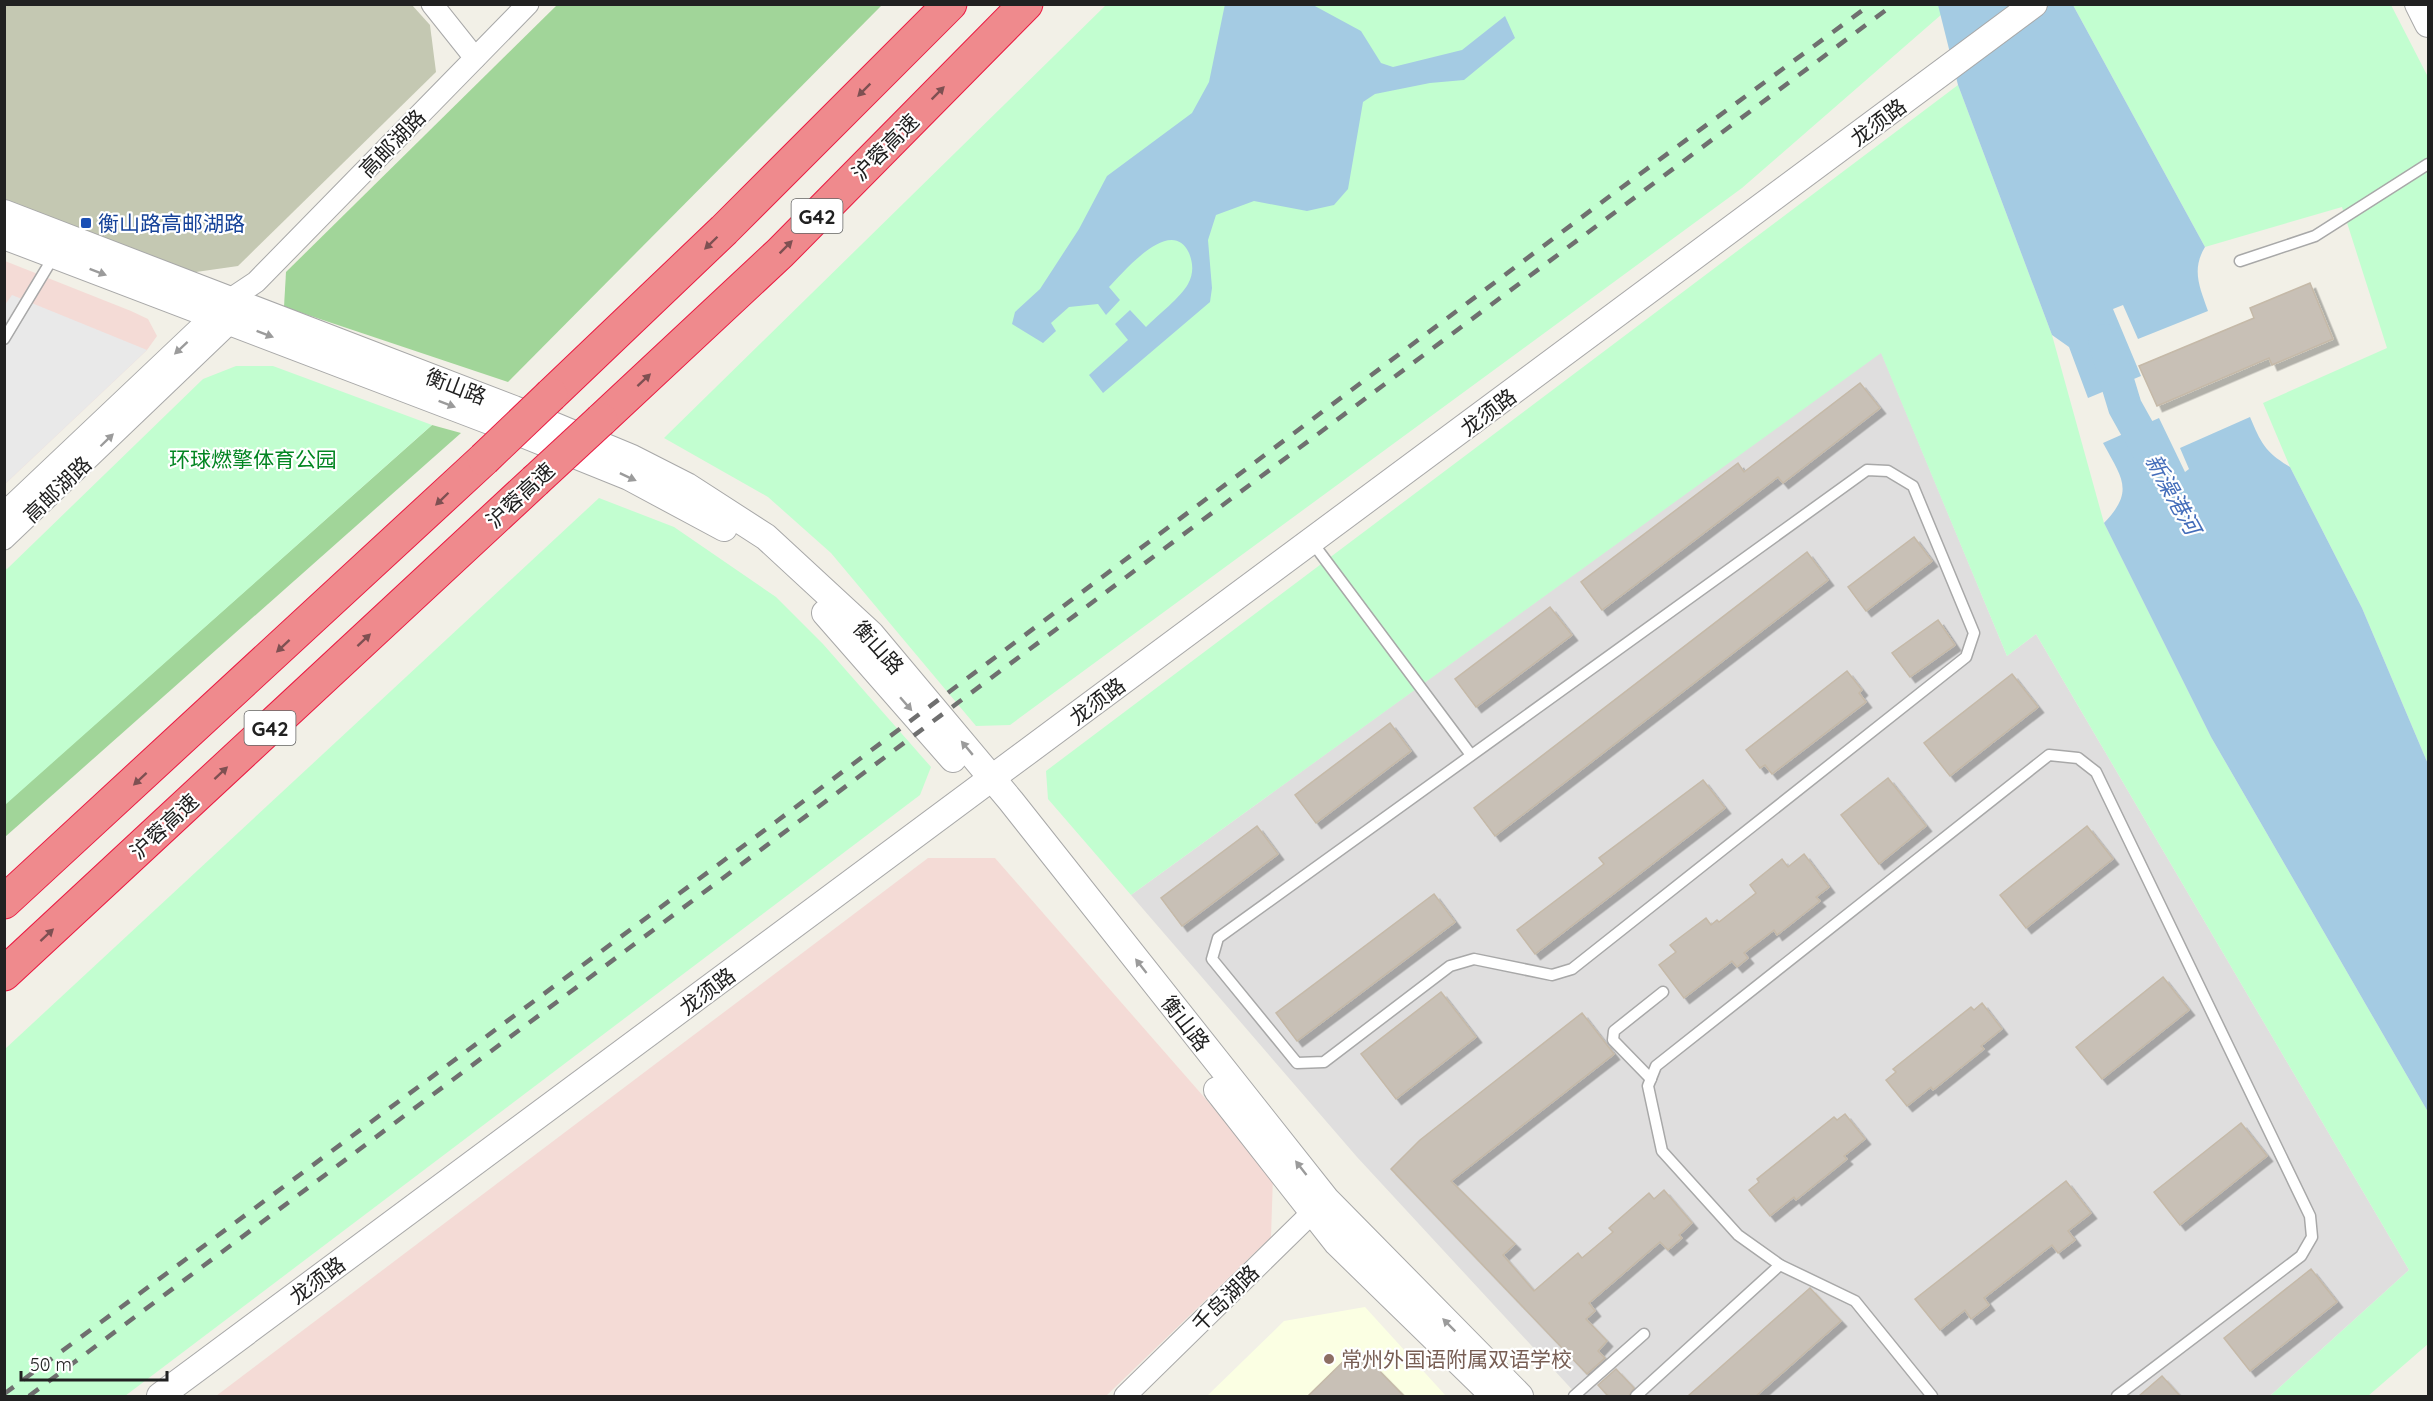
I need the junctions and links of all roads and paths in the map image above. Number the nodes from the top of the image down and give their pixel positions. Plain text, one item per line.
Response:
1 (432, 4) edge
2 (528, 4) edge
3 (950, 4) edge
4 (1026, 4) edge
5 (2034, 4) edge
6 (2418, 4) edge
7 (2428, 24) edge
8 (475, 58) junction
9 (2428, 164) edge
10 (4, 213) edge
11 (4, 236) edge
12 (54, 256) junction
13 (2240, 261) dead end
14 (229, 311) junction
15 (4, 339) edge
16 (4, 513) edge
17 (4, 539) edge
18 (1312, 542) junction
19 (1471, 756) junction
20 (986, 784) junction
21 (4, 902) edge
22 (4, 974) edge
23 (1663, 992) dead end
24 (1651, 1079) junction
25 (1319, 1206) junction
26 (1780, 1265) junction
27 (1644, 1334) dead end
28 (160, 1396) edge
29 (1125, 1396) edge
30 (1494, 1396) edge
31 (1520, 1396) edge
32 (1574, 1396) edge
33 (1636, 1396) edge
34 (1932, 1396) edge
35 (2117, 1396) edge

1 - 8 street
2 - 8 street, 高邮湖路
3 -> 21 highway, G42, bridge
22 -> 4 highway, 沪蓉高速 / G42, bridge
5 - 18 street, 龙须路
6 - 7 street
8 - 14 street, 高邮湖路
9 - 13 lane
10 - 14 street, 衡山路
11 - 12 street, 衡山路
12 -> 14 street, 衡山路
12 - 15 lane
14 -> 16 street, 高邮湖路
17 -> 14 street, 高邮湖路
14 - 20 street, 衡山路
18 - 19 lane
18 - 20 street, 龙须路
19 - 19 lane
20 - 25 street, 衡山路
20 - 28 street, 龙须路
23 - 24 lane
24 - 26 lane
24 - 35 lane
25 - 29 street, 千岛湖路
25 - 30 street, 衡山路
31 -> 25 street, 衡山路
26 - 33 lane
26 - 34 lane
27 - 32 lane

